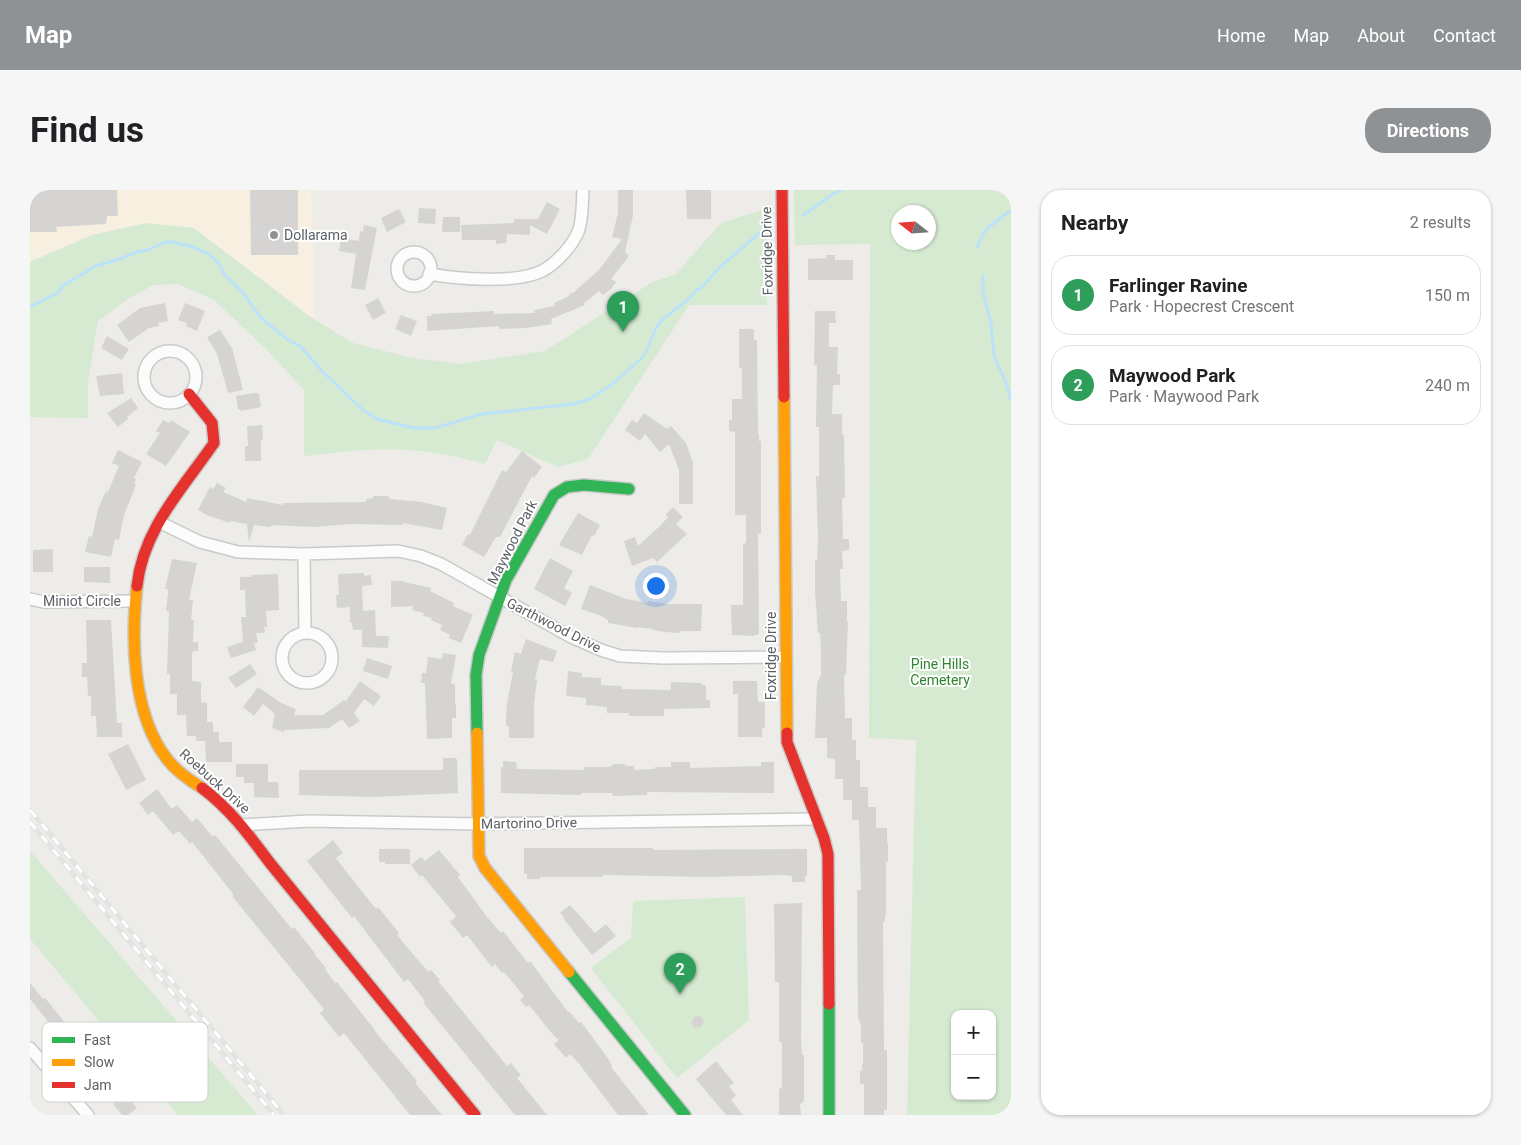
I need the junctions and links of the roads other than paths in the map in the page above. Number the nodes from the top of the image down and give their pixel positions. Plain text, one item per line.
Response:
1 (583, 190) edge
2 (782, 190) edge
3 (429, 274) dead end
4 (189, 394) junction
5 (629, 489) dead end
6 (159, 522) junction
7 (304, 554) junction
8 (501, 598) junction
9 (30, 599) edge
10 (135, 601) junction
11 (305, 632) junction
12 (786, 657) junction
13 (817, 819) junction
14 (478, 824) junction
15 (242, 825) junction
16 (30, 1048) edge
17 (42, 1062) edge
18 (77, 1102) edge
19 (88, 1115) edge
20 (475, 1115) edge
21 (685, 1115) edge
22 (829, 1115) edge

1 - 3 street
2 - 12 street, Foxridge Drive
4 - 4 street
4 - 6 street, Roebuck Drive
5 - 8 street, Maywood Park
6 - 7 street, Garthwood Drive
6 - 10 street, Roebuck Drive
7 - 8 street, Garthwood Drive
7 - 11 street
8 - 12 street, Garthwood Drive
8 - 14 street, Maywood Park
9 - 10 street, Miniot Circle
10 - 15 street, Roebuck Drive
11 - 11 street
12 - 13 street, Foxridge Drive
13 - 14 street, Martorino Drive
13 - 22 street, Foxridge Drive
14 - 15 street, Martorino Drive
14 - 21 street, Maywood Park
15 - 20 street, Roebuck Drive
16 - 17 street
18 - 19 street

